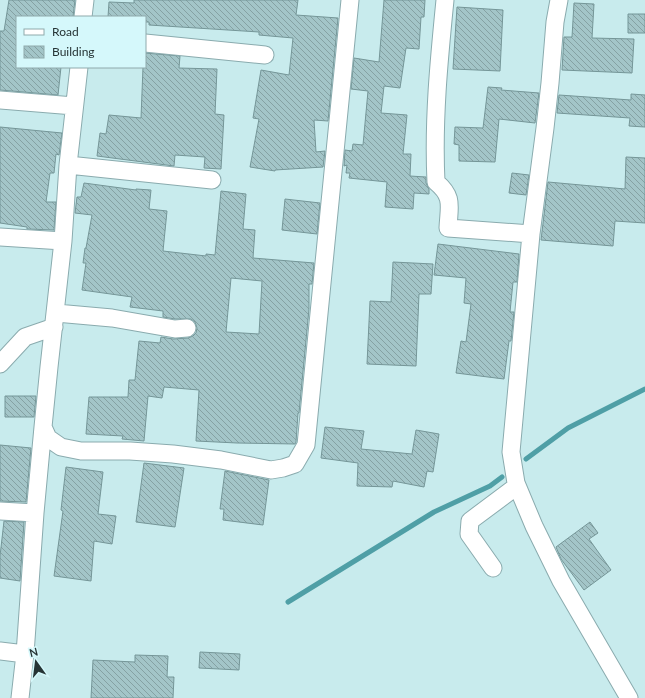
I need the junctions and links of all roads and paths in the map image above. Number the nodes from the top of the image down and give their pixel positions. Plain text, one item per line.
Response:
1 (85, 0) edge
2 (350, 0) edge
3 (445, 0) edge
4 (559, 0) edge
5 (83, 16) edge
6 (146, 43) edge
7 (265, 55) dead end
8 (79, 68) edge
9 (0, 100) edge
10 (74, 106) junction
11 (68, 165) junction
12 (212, 180) dead end
13 (531, 234) junction
14 (0, 237) edge
15 (63, 241) junction
16 (55, 320) junction
17 (187, 328) dead end
18 (0, 364) edge
19 (43, 427) junction
20 (517, 486) junction
21 (0, 510) edge
22 (35, 513) junction
23 (493, 568) dead end
24 (0, 651) edge
25 (25, 654) junction
26 (20, 698) edge
27 (629, 698) edge

1 - 5 street
2 - 19 street
3 - 13 street
4 - 13 street
6 - 7 street
8 - 10 street
9 - 10 street
10 - 11 street
11 - 12 street
11 - 15 street
13 - 20 street
14 - 15 street
15 - 16 street
16 - 17 street
16 - 18 street
16 - 19 street
19 - 22 street
20 - 23 street
20 - 27 street
21 - 22 street
22 - 25 street
24 - 25 street
25 - 26 street

